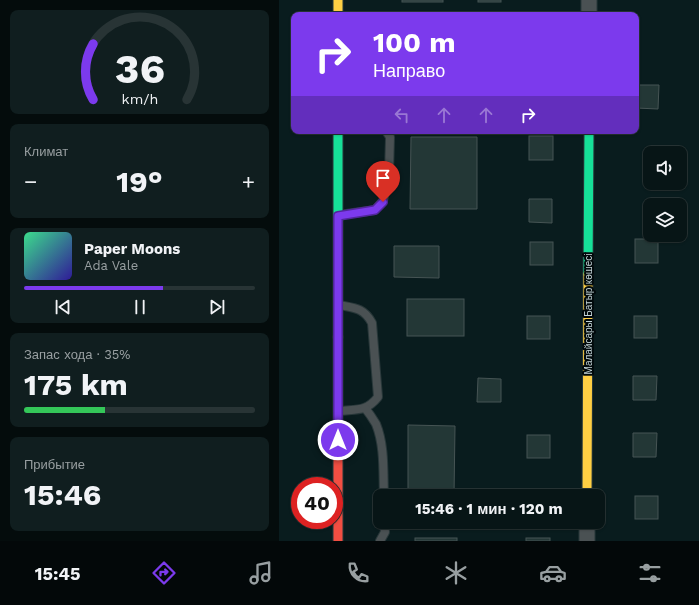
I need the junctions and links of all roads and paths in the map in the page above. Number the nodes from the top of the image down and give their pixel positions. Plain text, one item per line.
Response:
1 (338, 0) edge
2 (589, 0) edge
3 (338, 12) edge
4 (589, 12) edge
5 (338, 134) edge
6 (388, 134) edge
7 (589, 134) edge
8 (338, 216) junction
9 (338, 305) junction
10 (365, 408) junction
11 (338, 411) junction
12 (384, 489) edge
13 (587, 489) edge
14 (385, 529) edge
15 (587, 529) edge
16 (338, 541) edge
17 (380, 541) edge
18 (587, 541) edge

1 - 3 street
2 - 4 street
5 - 8 street
6 - 8 lane
7 - 13 street, Малайсары Батыр көшесі
8 - 9 street
9 - 10 lane
9 - 11 street
10 - 11 lane
10 - 12 lane
11 - 16 street
14 - 17 lane
15 - 18 street

